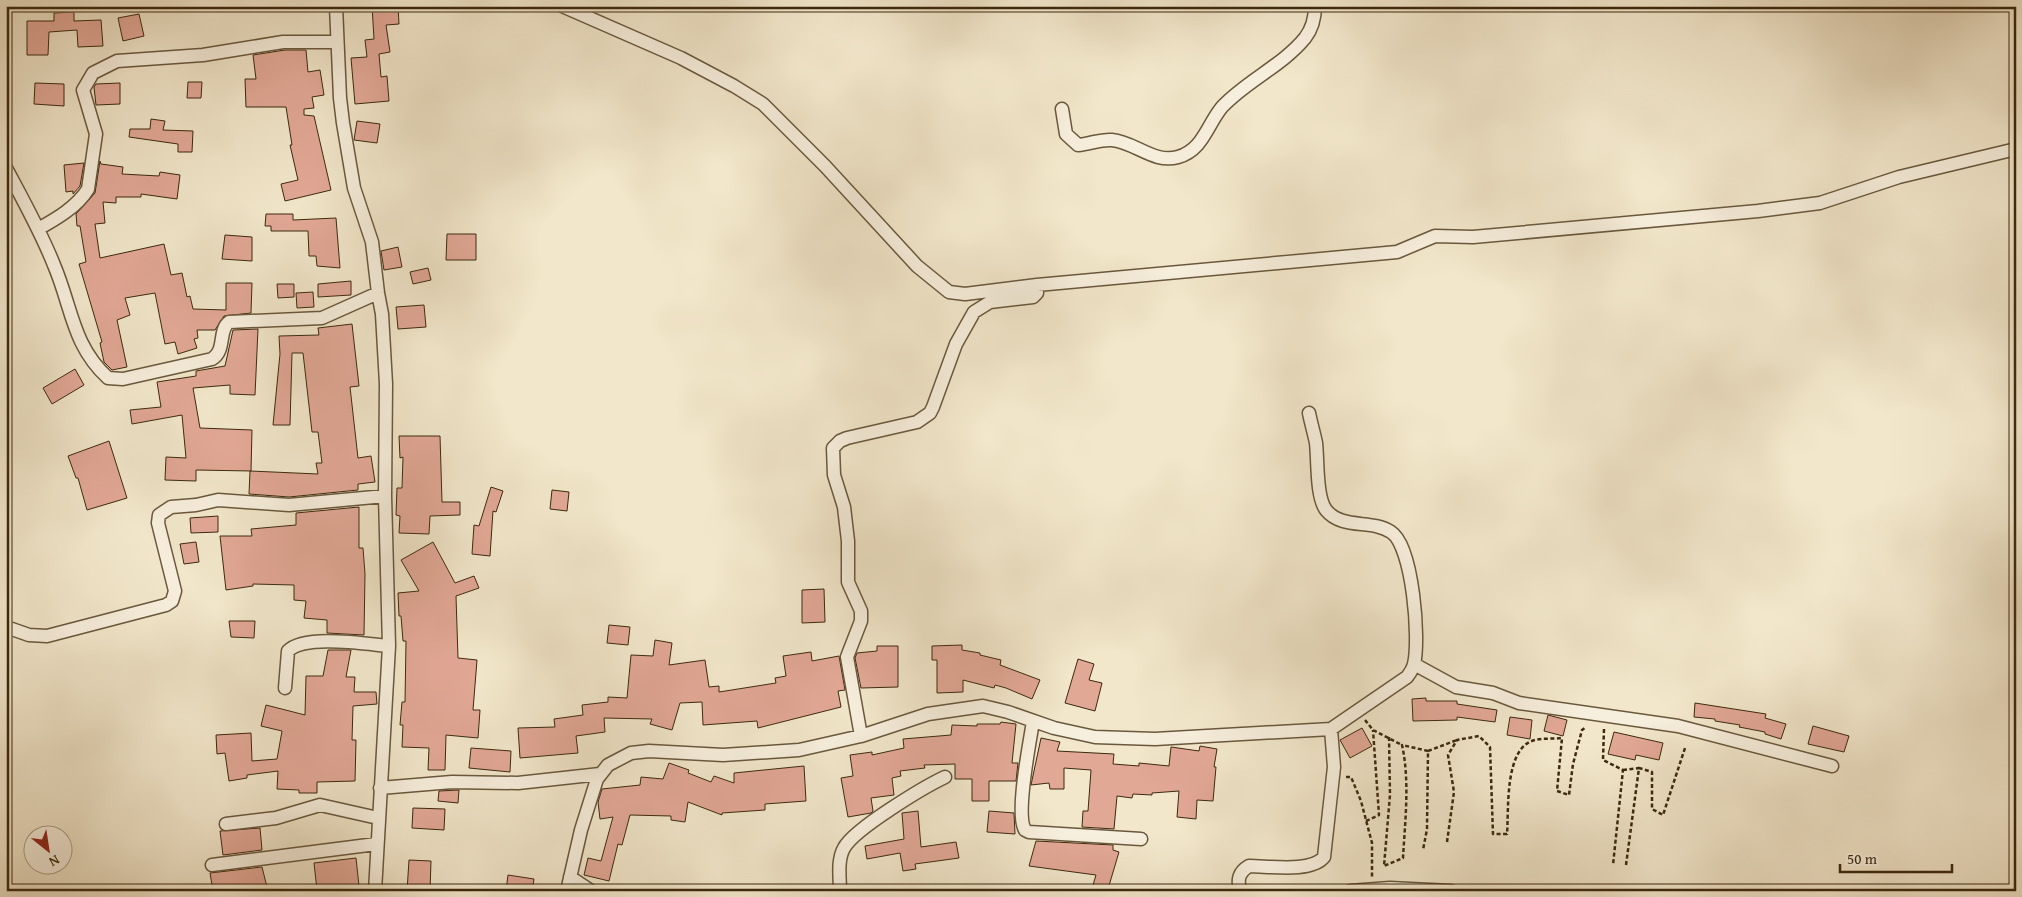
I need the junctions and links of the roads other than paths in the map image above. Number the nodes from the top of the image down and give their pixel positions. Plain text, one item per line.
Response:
1 (336, 6) edge
2 (562, 6) edge
3 (1315, 6) edge
4 (338, 42) junction
5 (1062, 109) dead end
6 (2016, 150) edge
7 (6, 168) edge
8 (38, 229) junction
9 (1037, 285) junction
10 (378, 293) junction
11 (1309, 413) dead end
12 (386, 496) junction
13 (6, 627) edge
14 (389, 646) junction
15 (1414, 664) junction
16 (285, 688) dead end
17 (1033, 721) junction
18 (1331, 729) junction
19 (861, 736) junction
20 (1832, 766) dead end
21 (600, 774) junction
22 (945, 777) dead end
23 (380, 788) junction
24 (378, 818) junction
25 (226, 824) dead end
26 (1141, 839) dead end
27 (376, 844) junction
28 (212, 865) dead end
29 (570, 877) junction
30 (375, 891) edge
31 (567, 891) edge
32 (591, 891) edge
33 (840, 891) edge
34 (1240, 891) edge
35 (1350, 891) edge
36 (1452, 891) edge

1 - 4 street
2 - 9 street
3 - 5 street
4 - 8 street
4 - 10 street
6 - 9 street
7 - 8 street
8 - 10 street
9 - 19 street
10 - 12 street
11 - 15 street
12 - 13 street
12 - 14 street
14 - 16 street
14 - 23 street
15 - 18 street
15 - 20 street
17 - 18 street
17 - 19 street
17 - 26 street
18 - 34 street
19 - 21 street
21 - 23 street
21 - 29 street
22 - 33 street
23 - 24 street
24 - 25 street
24 - 27 street
27 - 28 street
27 - 30 street
29 - 31 street
29 - 32 street
35 - 36 street

